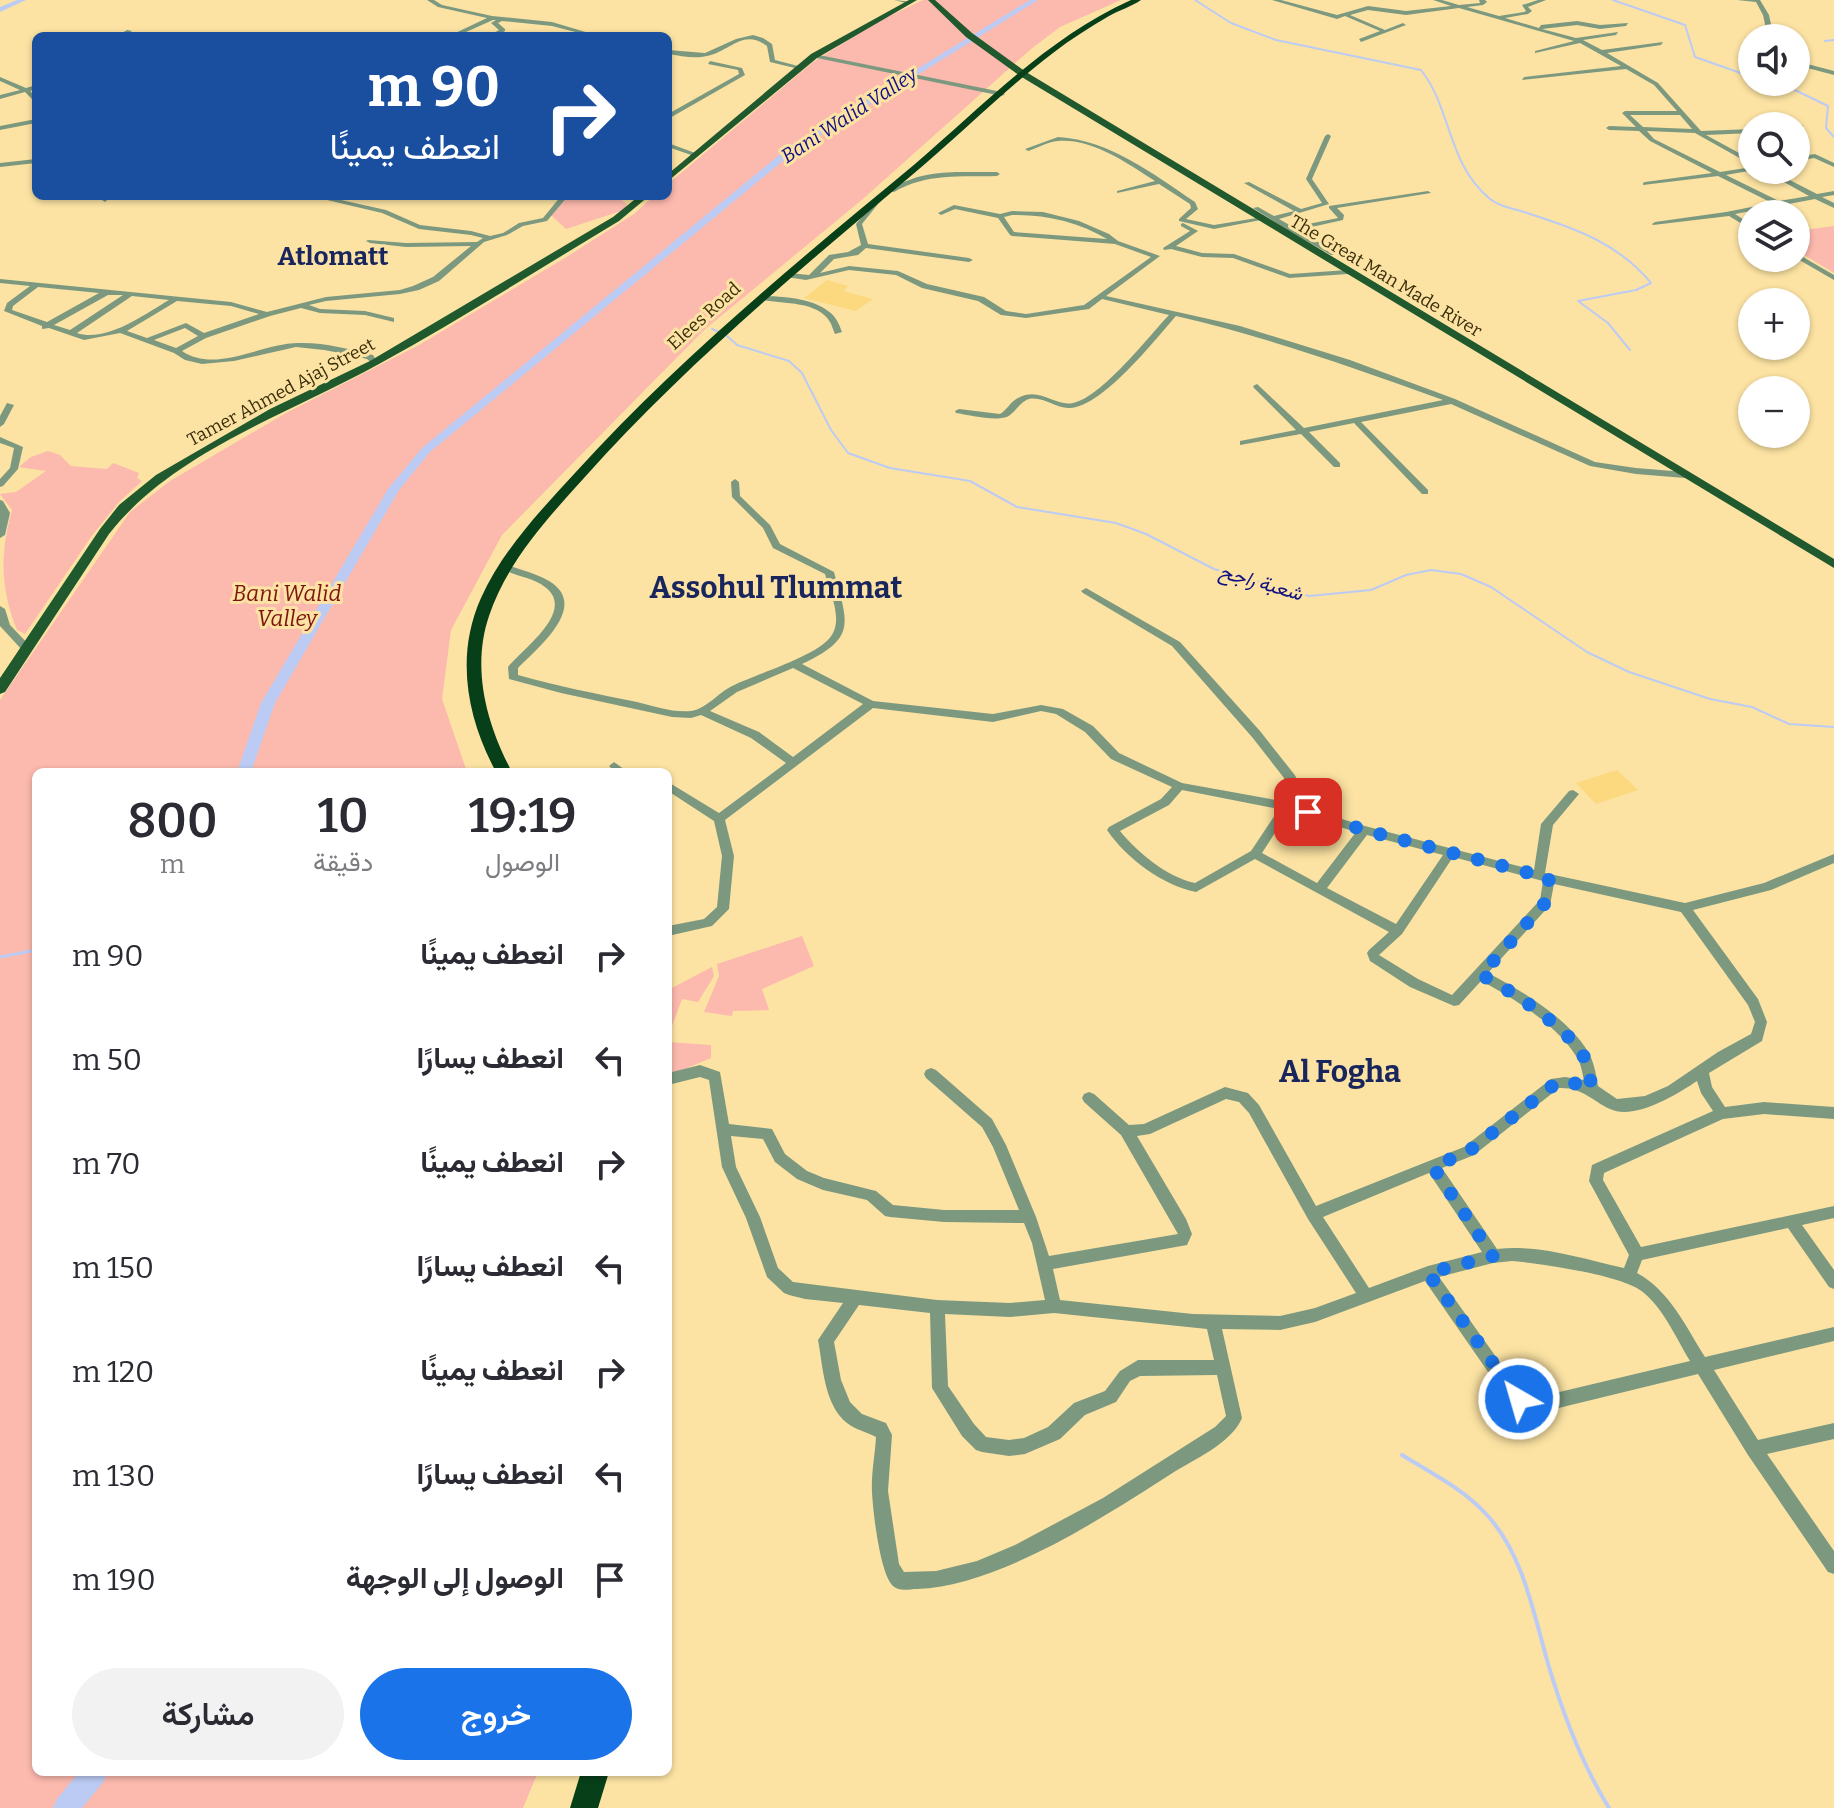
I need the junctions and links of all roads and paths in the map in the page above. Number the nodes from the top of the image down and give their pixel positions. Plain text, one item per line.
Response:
1 (430, 0) edge
2 (456, 0) edge
3 (931, 0) edge
4 (1137, 0) edge
5 (1275, 0) edge
6 (1436, 0) edge
7 (1482, 0) edge
8 (1543, 0) edge
9 (1740, 0) edge
10 (905, 1) edge
11 (1757, 1) edge
12 (440, 6) junction
13 (1453, 7) junction
14 (1346, 15) junction
15 (492, 18) junction
16 (503, 18) junction
17 (1494, 18) junction
18 (1768, 24) edge
19 (1403, 25) dead end
20 (1533, 28) junction
21 (1384, 31) junction
22 (461, 32) edge
23 (499, 32) edge
24 (583, 32) edge
25 (1361, 40) dead end
26 (1579, 40) junction
27 (1661, 43) dead end
28 (672, 52) edge
29 (1537, 52) dead end
30 (1601, 52) junction
31 (814, 56) junction
32 (710, 63) dead end
33 (799, 67) junction
34 (1626, 67) junction
35 (1810, 67) edge
36 (1834, 73) edge
37 (1023, 74) junction
38 (1558, 75) junction
39 (0, 79) edge
40 (1524, 79) dead end
41 (1573, 84) dead end
42 (32, 88) edge
43 (26, 90) junction
44 (1002, 94) junction
45 (0, 97) edge
46 (32, 97) edge
47 (1682, 113) junction
48 (672, 115) edge
49 (32, 122) edge
50 (0, 128) edge
51 (1609, 128) dead end
52 (1638, 129) junction
53 (1698, 132) junction
54 (1738, 132) edge
55 (1328, 136) dead end
56 (672, 146) edge
57 (1028, 149) dead end
58 (696, 155) junction
59 (1738, 155) edge
60 (1810, 157) edge
61 (32, 161) edge
62 (1, 163) edge
63 (1834, 165) edge
64 (1738, 171) edge
65 (997, 174) dead end
66 (1721, 174) junction
67 (672, 175) edge
68 (1158, 182) junction
69 (1247, 183) dead end
70 (1645, 184) dead end
71 (1792, 184) edge
72 (1119, 192) dead end
73 (1428, 193) dead end
74 (1834, 193) edge
75 (1817, 197) junction
76 (332, 200) edge
77 (561, 200) edge
78 (640, 200) edge
79 (879, 200) junction
80 (1771, 200) edge
81 (1801, 200) edge
82 (1328, 206) junction
83 (1834, 206) edge
84 (1256, 208) dead end
85 (1300, 211) junction
86 (1738, 212) edge
87 (941, 213) dead end
88 (1730, 214) junction
89 (1000, 216) junction
90 (1268, 219) junction
91 (1738, 219) edge
92 (1181, 220) junction
93 (1655, 224) dead end
94 (1294, 229) junction
95 (1282, 232) junction
96 (489, 238) junction
97 (370, 241) dead end
98 (1116, 242) junction
99 (477, 244) junction
100 (865, 246) junction
101 (1169, 246) junction
102 (904, 249) junction
103 (1331, 253) dead end
104 (850, 254) junction
105 (1156, 256) junction
106 (969, 260) dead end
107 (1810, 263) edge
108 (1348, 272) junction
109 (789, 275) junction
110 (811, 277) junction
111 (1834, 278) edge
112 (0, 281) edge
113 (36, 285) junction
114 (106, 293) junction
115 (129, 295) junction
116 (1102, 297) junction
117 (763, 298) junction
118 (174, 300) junction
119 (303, 306) junction
120 (267, 314) junction
121 (1173, 315) junction
122 (391, 320) dead end
123 (45, 327) junction
124 (121, 331) junction
125 (838, 332) dead end
126 (70, 334) junction
127 (203, 336) junction
128 (148, 340) junction
129 (177, 351) junction
130 (374, 363) junction
131 (1257, 386) dead end
132 (1452, 401) junction
133 (10, 405) dead end
134 (959, 411) dead end
135 (1355, 420) junction
136 (0, 424) edge
137 (1305, 431) junction
138 (0, 440) edge
139 (1243, 443) dead end
140 (1337, 465) dead end
141 (1685, 475) junction
142 (735, 482) dead end
143 (0, 484) edge
144 (1425, 492) dead end
145 (0, 503) edge
146 (0, 535) edge
147 (1834, 564) edge
148 (504, 567) junction
149 (1086, 591) dead end
150 (0, 609) edge
151 (27, 649) junction
152 (794, 664) junction
153 (0, 689) edge
154 (871, 704) junction
155 (701, 711) junction
156 (792, 762) junction
157 (502, 768) edge
158 (1180, 786) junction
159 (672, 789) edge
160 (1573, 794) dead end
161 (1286, 806) junction
162 (719, 819) junction
163 (1364, 830) junction
164 (1451, 852) junction
165 (1255, 854) junction
166 (1834, 858) edge
167 (1544, 876) junction
168 (1319, 889) junction
169 (1685, 908) junction
170 (672, 930) edge
171 (1398, 931) junction
172 (1481, 975) junction
173 (1702, 1073) junction
174 (931, 1074) dead end
175 (672, 1078) edge
176 (1592, 1088) junction
177 (1089, 1098) dead end
178 (1722, 1113) junction
179 (1834, 1113) edge
180 (723, 1129) junction
181 (1126, 1131) junction
182 (1433, 1167) junction
183 (1834, 1212) edge
184 (1313, 1214) junction
185 (1029, 1217) junction
186 (1791, 1221) junction
187 (1637, 1254) junction
188 (1493, 1256) junction
189 (1044, 1264) junction
190 (1428, 1273) junction
191 (1629, 1276) junction
192 (1834, 1282) edge
193 (1366, 1296) junction
194 (856, 1297) junction
195 (1054, 1306) junction
196 (937, 1307) junction
197 (1213, 1320) junction
198 (1834, 1334) edge
199 (1700, 1364) junction
200 (1224, 1367) junction
201 (1834, 1431) edge
202 (1754, 1449) junction
203 (1834, 1566) edge
204 (594, 1776) edge
205 (584, 1808) edge

1 - 12 street
2 - 12 street
3 - 37 main road, The Great Man Made River
4 - 37 highway, Elees Road
5 - 14 street
6 - 13 street
7 - 13 street
8 - 17 street
9 - 11 street
10 - 31 main road
11 - 18 street
12 - 15 street
13 - 14 street
13 - 17 street
14 - 21 street
15 - 16 street
15 - 22 street
16 - 23 street
16 - 24 street
17 - 20 street
19 - 21 street
20 - 26 street
20 - 26 street
21 - 25 street
26 - 29 street
26 - 30 street
27 - 30 street
28 - 33 street
30 - 34 street
31 - 33 main road
31 - 44 street
32 - 48 street
33 - 58 main road
34 - 38 street
34 - 47 street
35 - 36 street
37 - 44 highway, Elees Road
37 - 90 main road, The Great Man Made River
38 - 40 street
38 - 41 street
39 - 43 street
42 - 43 street
43 - 45 street
43 - 46 street
44 - 79 highway, Elees Road
47 - 52 street
47 - 53 street
49 - 50 street
51 - 52 street
52 - 53 street
52 - 66 street
53 - 54 street
53 - 59 street
55 - 82 street
56 - 58 street
57 - 68 street
58 - 67 main road
60 - 63 street
61 - 62 street
64 - 66 street
65 - 79 street
66 - 70 street
66 - 80 street
68 - 72 street
68 - 92 street
69 - 85 street
71 - 75 street
73 - 82 street
74 - 75 street
75 - 81 street
75 - 83 street
76 - 96 street
77 - 96 street
78 - 130 main road, Tamer Ahmed Ajaj Street
79 - 100 street
79 - 109 highway, Elees Road
82 - 85 street
82 - 94 street
84 - 90 street
85 - 90 street
86 - 88 street
87 - 89 street
88 - 91 street
88 - 93 street
89 - 98 street
89 - 98 street
90 - 92 street
90 - 94 street
90 - 95 main road, The Great Man Made River
92 - 101 street
94 - 95 street
94 - 103 street
95 - 108 main road, The Great Man Made River
96 - 99 street
97 - 99 street
98 - 105 street
99 - 119 street
100 - 102 street
100 - 104 street
101 - 105 street
101 - 108 street
102 - 104 street
102 - 106 street
104 - 110 street
105 - 116 street
107 - 111 street
108 - 141 main road, The Great Man Made River
109 - 110 street
109 - 117 highway, Elees Road
110 - 116 street
112 - 113 street
113 - 114 street
113 - 123 street
114 - 115 street
114 - 123 street
115 - 118 street
115 - 126 street
116 - 121 street
117 - 125 street
117 - 148 highway, Elees Road
118 - 120 street
118 - 124 street
119 - 120 street
119 - 122 street
120 - 127 street
121 - 132 street
121 - 134 street
123 - 126 street
124 - 126 street
124 - 128 street
127 - 128 street
127 - 129 street
128 - 129 street
129 - 130 street
130 - 151 main road, Tamer Ahmed Ajaj Street
131 - 137 street
132 - 135 street
132 - 141 street
133 - 136 street
135 - 137 street
135 - 144 street
137 - 139 street
137 - 140 street
138 - 143 street
141 - 147 main road, The Great Man Made River
142 - 152 street
145 - 146 street
148 - 155 street
148 - 157 highway, Elees Road
149 - 161 street
150 - 151 street
151 - 153 main road, Tamer Ahmed Ajaj Street
152 - 154 street
152 - 155 street
154 - 156 street
154 - 158 street
155 - 156 street
156 - 162 street
158 - 161 street
158 - 165 street
159 - 162 street
160 - 167 street
161 - 163 street
161 - 165 street
162 - 170 street
163 - 164 street
163 - 168 street
164 - 167 street
164 - 171 street
165 - 168 street
166 - 169 street
167 - 169 street
167 - 172 street
168 - 171 street
169 - 173 street
171 - 172 street
172 - 176 street
173 - 176 street
173 - 178 street
174 - 185 street
175 - 180 street
176 - 182 street
177 - 181 street
178 - 179 street
178 - 187 street
180 - 185 street
180 - 194 street
181 - 184 street
181 - 189 street
182 - 184 street
182 - 188 street
183 - 186 street
184 - 193 street
185 - 189 street
186 - 187 street
186 - 192 street
187 - 191 street
188 - 190 street
188 - 191 street
189 - 195 street
190 - 193 street
190 - 199 street
191 - 199 street
193 - 197 street
194 - 196 street
194 - 200 street
195 - 196 street
195 - 197 street
196 - 200 street
197 - 200 street
198 - 199 street
199 - 202 street
201 - 202 street
202 - 203 street
204 - 205 highway

